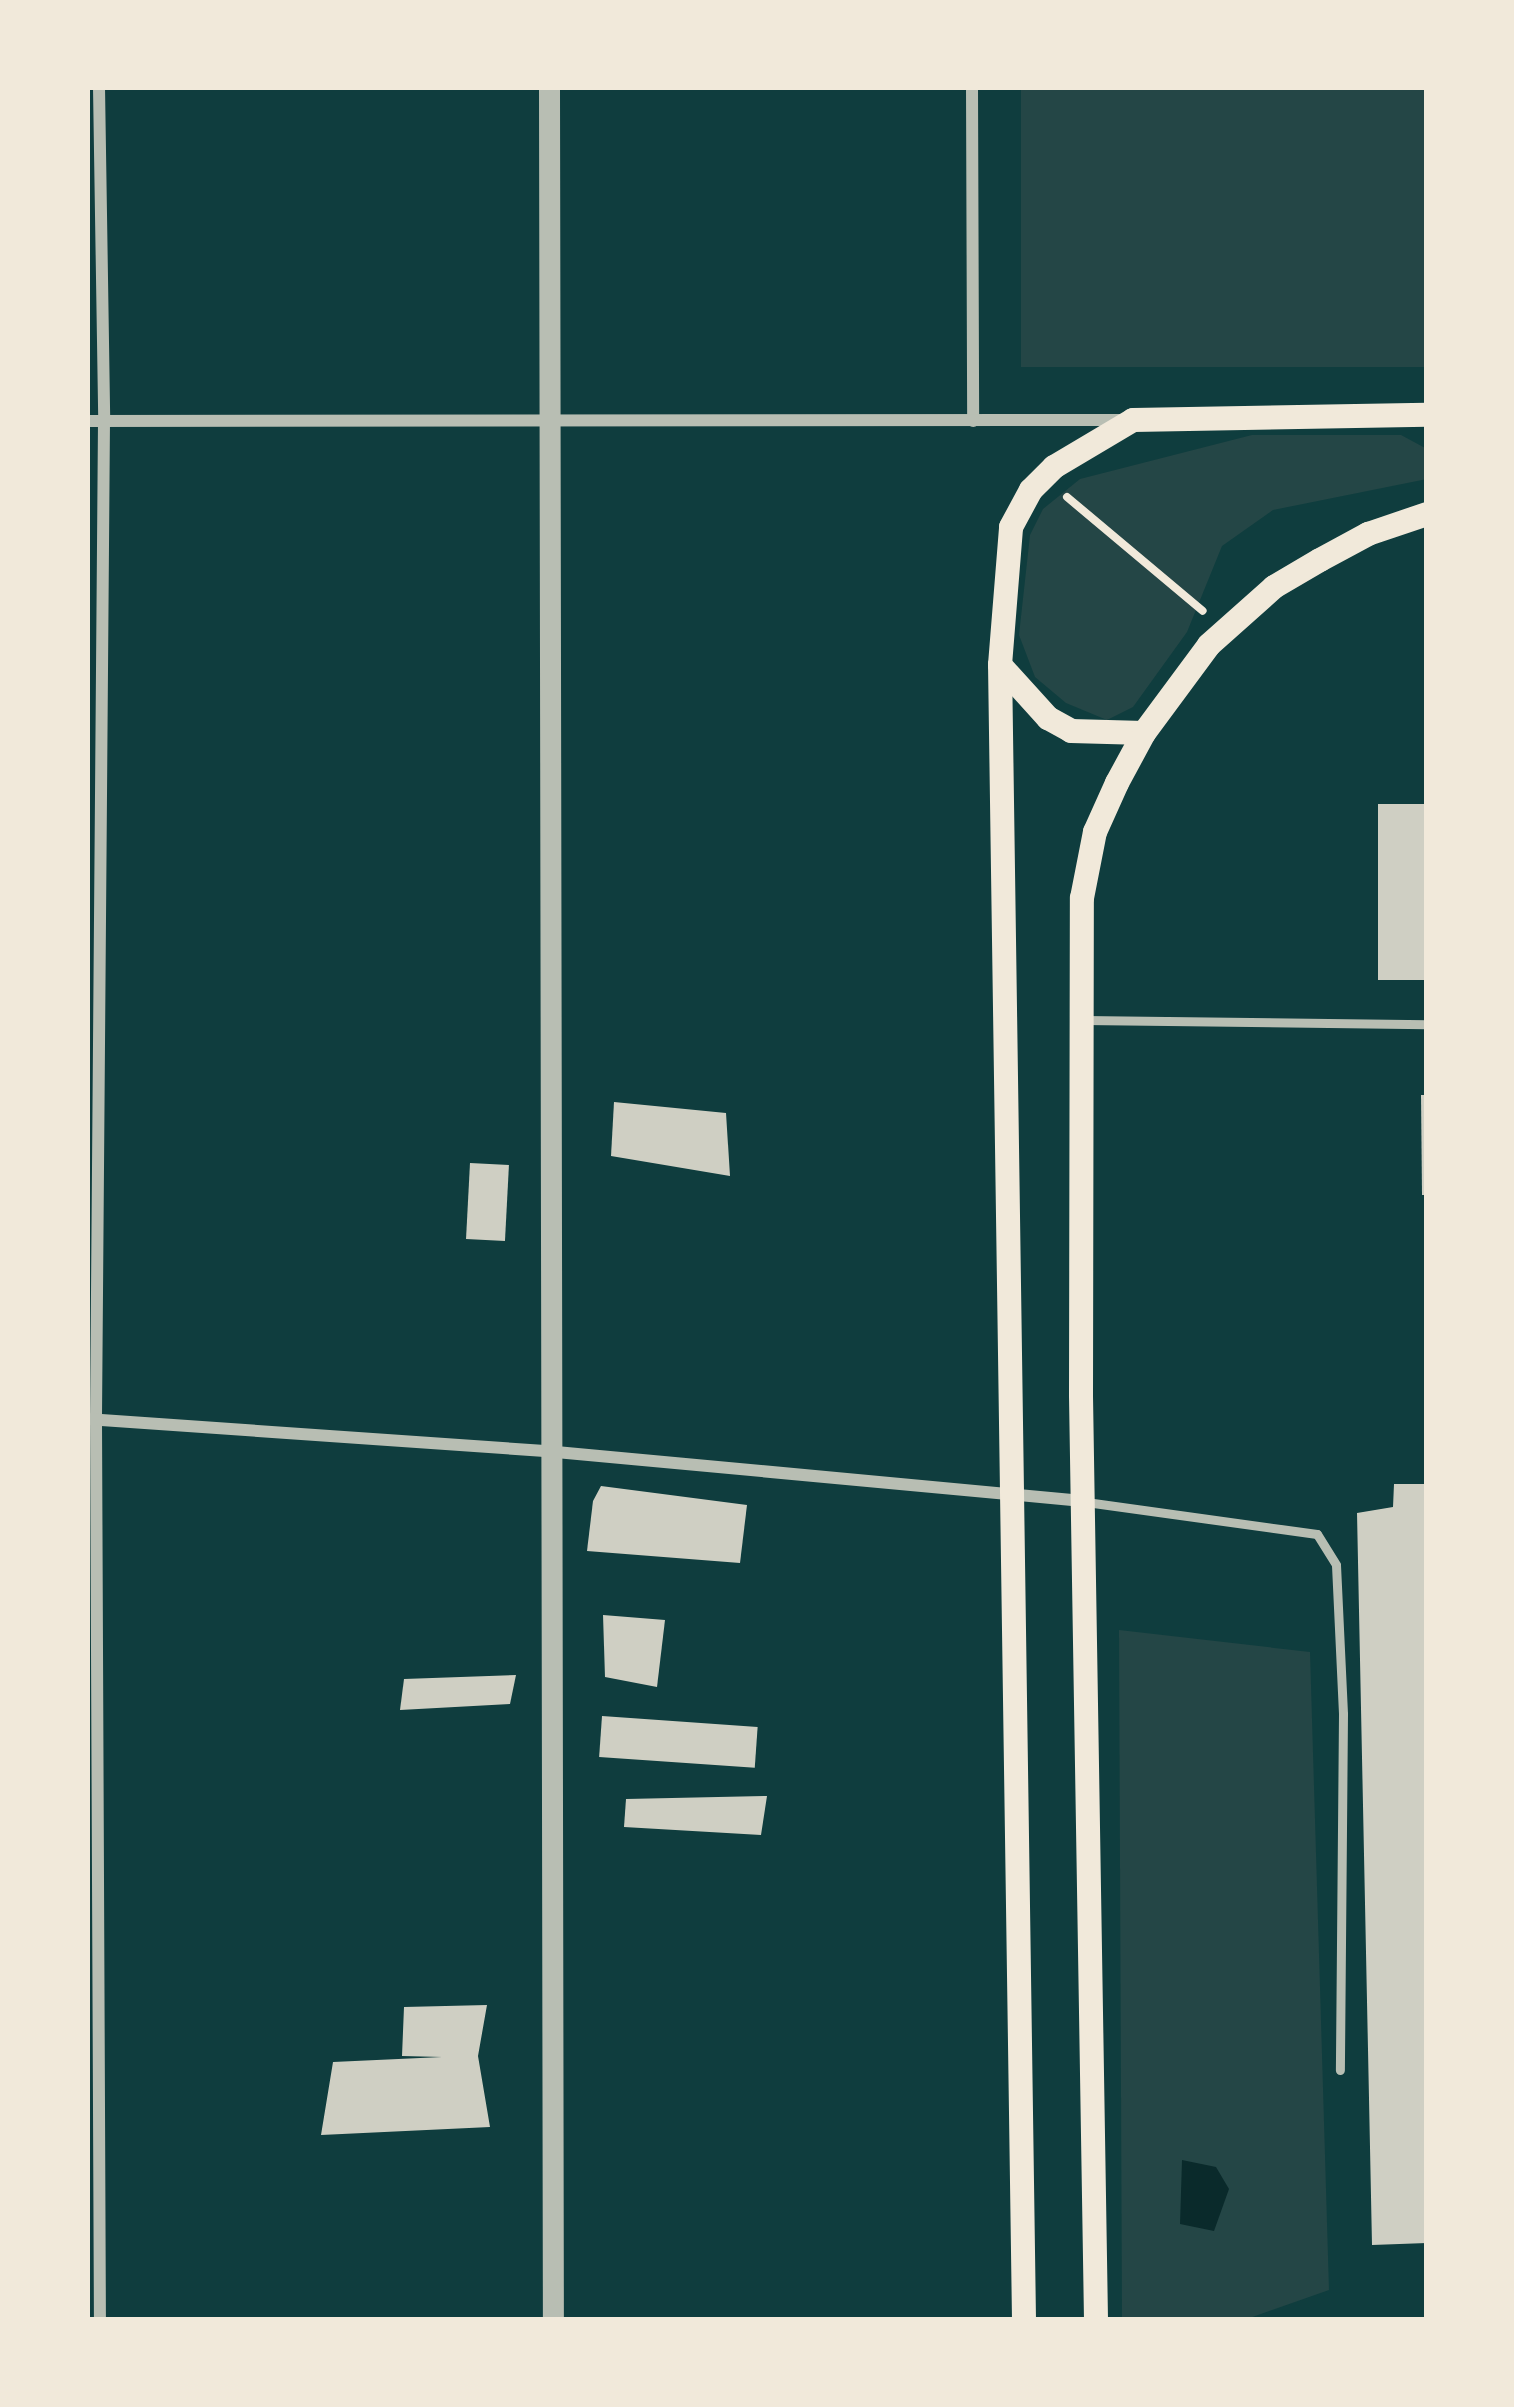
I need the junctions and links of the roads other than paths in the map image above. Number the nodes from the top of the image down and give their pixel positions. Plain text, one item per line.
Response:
1 (100, 87) edge
2 (549, 87) edge
3 (972, 87) edge
4 (1427, 415) edge
5 (1133, 420) junction
6 (87, 421) edge
7 (104, 421) junction
8 (973, 421) junction
9 (550, 422) junction
10 (1427, 514) edge
11 (1000, 665) junction
12 (1144, 733) junction
13 (1077, 1020) junction
14 (1427, 1024) edge
15 (92, 1419) edge
16 (556, 1452) junction
17 (1008, 1494) junction
18 (1083, 1501) junction
19 (1340, 2070) dead end
20 (100, 2320) edge
21 (554, 2320) edge
22 (1024, 2320) edge
23 (1096, 2320) edge

1 - 7 street
2 - 9 street
3 - 8 street
4 - 5 main road
5 - 8 street
5 - 11 main road
6 - 7 street
7 - 9 street
7 - 15 street
8 - 9 street
9 - 16 street
10 - 12 main road
11 - 12 main road
11 - 17 main road
12 - 13 main road
13 - 14 lane
13 - 18 main road
15 - 16 street
15 - 20 street
16 - 17 street
16 - 21 street
17 - 18 street
17 - 22 main road
18 - 19 lane
18 - 23 main road

